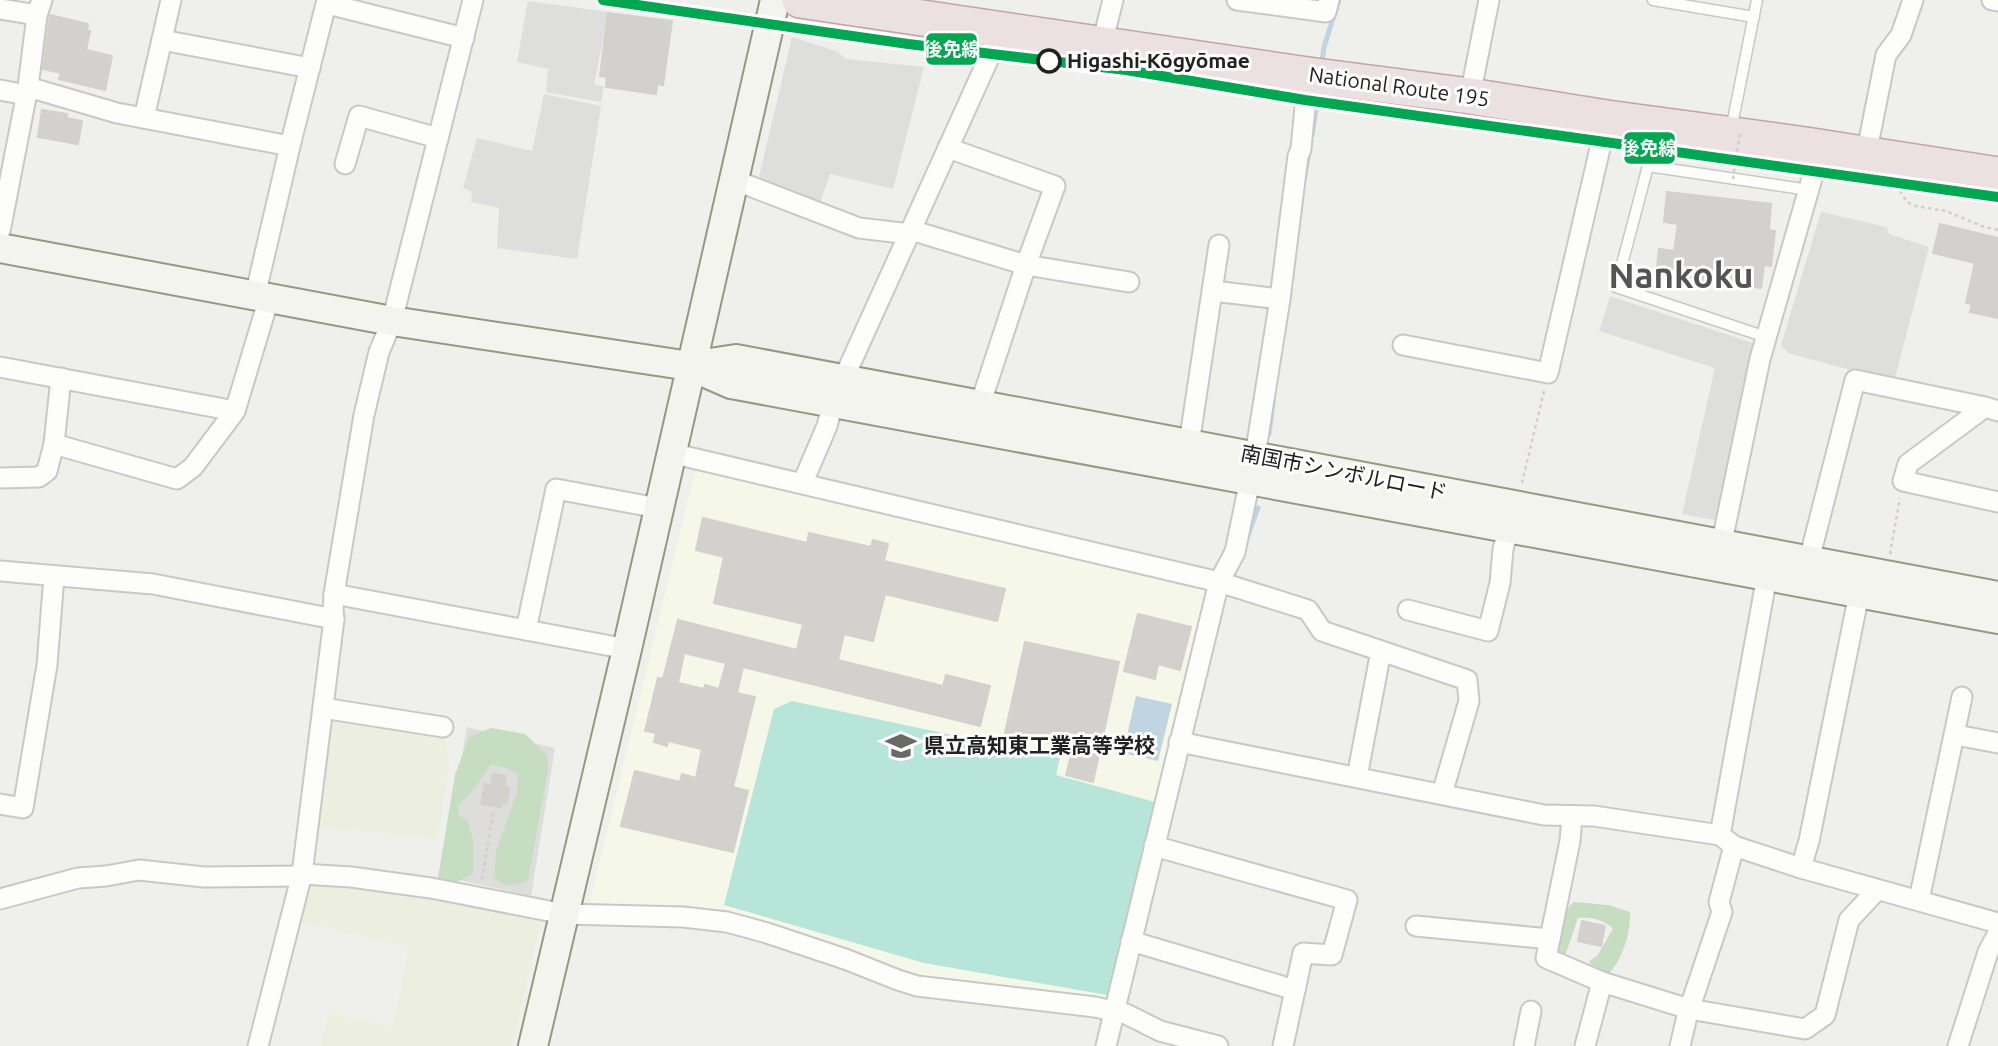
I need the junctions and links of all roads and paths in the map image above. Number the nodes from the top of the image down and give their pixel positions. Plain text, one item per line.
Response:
1 (171, 0) edge
2 (473, 0) edge
3 (775, 0) edge
4 (800, 0) edge
5 (1113, 0) edge
6 (1237, 0) edge
7 (1329, 0) edge
8 (1489, 0) edge
9 (1654, 0) edge
10 (1757, 0) edge
11 (1913, 0) edge
12 (1992, 0) edge
13 (1998, 1) edge
14 (332, 3) edge
15 (40, 8) edge
16 (0, 9) edge
17 (1754, 17) junction
18 (1002, 30) junction
19 (464, 38) junction
20 (162, 40) junction
21 (1102, 44) junction
22 (310, 68) junction
23 (1308, 75) junction
24 (0, 90) edge
25 (28, 91) junction
26 (1470, 96) junction
27 (144, 118) junction
28 (1607, 118) junction
29 (1735, 133) junction
30 (438, 138) junction
31 (289, 146) junction
32 (1821, 147) junction
33 (948, 148) junction
34 (1866, 155) junction
35 (345, 164) dead end
36 (1998, 175) edge
37 (1733, 179) dead end
38 (733, 180) junction
39 (1809, 190) junction
40 (1900, 191) dead end
41 (1998, 230) edge
42 (0, 231) edge
43 (910, 232) junction
44 (1219, 245) dead end
45 (0, 248) edge
46 (1026, 265) junction
47 (1129, 282) dead end
48 (1213, 291) junction
49 (262, 297) junction
50 (1280, 299) junction
51 (392, 321) junction
52 (1766, 337) junction
53 (1403, 345) dead end
54 (690, 366) junction
55 (0, 367) edge
56 (1548, 373) junction
57 (61, 378) junction
58 (838, 391) junction
59 (980, 405) junction
60 (1991, 409) edge
61 (235, 411) junction
62 (54, 444) junction
63 (1189, 444) junction
64 (671, 453) junction
65 (1252, 468) junction
66 (0, 478) edge
67 (1903, 481) junction
68 (803, 482) junction
69 (1521, 484) dead end
70 (1998, 502) edge
71 (658, 508) junction
72 (1508, 528) junction
73 (1719, 555) junction
74 (1809, 560) junction
75 (1888, 564) dead end
76 (0, 571) edge
77 (54, 576) junction
78 (1767, 576) junction
79 (1219, 582) junction
80 (334, 594) junction
81 (1860, 594) junction
82 (1998, 596) edge
83 (1408, 610) dead end
84 (334, 619) junction
85 (1998, 620) edge
86 (526, 630) junction
87 (627, 649) junction
88 (1381, 651) junction
89 (1962, 697) dead end
90 (323, 708) junction
91 (443, 727) dead end
92 (1956, 735) junction
93 (1179, 742) junction
94 (1998, 743) edge
95 (1356, 777) junction
96 (1442, 794) junction
97 (0, 804) edge
98 (493, 813) dead end
99 (1572, 816) junction
100 (1727, 840) junction
101 (1154, 846) junction
102 (1801, 868) junction
103 (301, 875) junction
104 (1877, 890) junction
105 (479, 897) junction
106 (0, 899) edge
107 (1919, 900) junction
108 (565, 914) junction
109 (1998, 923) edge
110 (1416, 926) dead end
111 (1998, 933) edge
112 (1550, 939) junction
113 (1131, 941) junction
114 (1602, 982) junction
115 (1295, 990) junction
116 (1689, 1009) junction
117 (1114, 1011) junction
118 (1531, 1011) dead end
119 (258, 1046) edge
120 (533, 1046) edge
121 (1106, 1046) edge
122 (1218, 1046) edge
123 (1283, 1046) edge
124 (1524, 1046) edge
125 (1585, 1046) edge
126 (1680, 1046) edge
127 (1958, 1046) edge

1 - 20 street
2 - 19 street
3 - 38 street
4 - 18 highway, National Route 195
5 - 21 street
6 - 7 street
8 - 26 street
9 - 17 lane
10 - 17 lane
11 - 34 street
12 - 13 street
14 - 19 street
14 - 22 street
15 - 16 street
15 - 25 street
17 - 29 lane
18 - 21 highway, National Route 195
18 - 33 street
19 - 30 street
20 - 22 street
20 - 27 street
21 - 23 highway, National Route 195
22 - 31 street
23 - 26 highway, National Route 195
23 - 50 street
24 - 25 street
25 - 27 street
25 - 42 street
26 - 28 highway, National Route 195
27 - 31 street
28 - 29 highway, National Route 195
28 - 56 street
29 - 32 highway, National Route 195
29 - 37 path, bridge
30 - 35 street
30 - 51 street
31 - 49 street
32 - 34 highway, National Route 195
32 - 39 street
33 - 43 street
33 - 46 street
34 - 36 highway, National Route 195
38 - 43 street
38 - 54 street
39 - 52 street
39 - 52 lane
40 - 41 path
43 - 46 street
43 - 58 street
44 - 48 street
45 - 49 street
46 - 47 street
46 - 59 street
48 - 50 street
48 - 63 street
49 - 51 street
49 - 61 street
50 - 65 street
51 - 54 street
51 - 80 street
52 - 73 street
53 - 56 street
54 - 58 street, 南国市シンボルロード
54 - 58 street, 南国市シンボルロード
54 - 64 street
55 - 57 street
56 - 69 path
57 - 61 street
57 - 62 street
58 - 59 street, 南国市シンボルロード
58 - 65 street, 南国市シンボルロード
58 - 68 street
59 - 63 street, 南国市シンボルロード
60 - 67 street
60 - 74 street
61 - 62 street
62 - 66 street
63 - 65 street, 南国市シンボルロード
64 - 68 street
64 - 71 street
65 - 72 street, 南国市シンボルロード
65 - 73 street, 南国市シンボルロード
65 - 79 street
67 - 70 street
67 - 75 path
68 - 79 street
71 - 86 street
71 - 87 street
72 - 73 street, 南国市シンボルロード
72 - 83 street
73 - 74 street, 南国市シンボルロード
73 - 78 street, 南国市シンボルロード
74 - 82 street, 南国市シンボルロード
76 - 77 street
77 - 84 street
77 - 97 street
78 - 81 street, 南国市シンボルロード
78 - 100 street
79 - 88 street
79 - 93 street
80 - 84 street
80 - 86 street
81 - 85 street, 南国市シンボルロード
81 - 102 street
84 - 90 street
86 - 87 street
87 - 108 street
88 - 95 street
88 - 96 street
89 - 92 street
90 - 91 street
90 - 103 street
92 - 94 street
92 - 107 street
93 - 95 street
93 - 101 street
95 - 96 street
96 - 99 street
98 - 105 path
99 - 100 street
99 - 112 street
100 - 102 street
100 - 116 street
101 - 113 street
101 - 115 street
102 - 104 street
103 - 105 street
103 - 106 street
103 - 119 street
104 - 107 street
104 - 116 street
105 - 108 street
107 - 109 street
108 - 117 street
108 - 120 street
110 - 112 street
111 - 127 street
112 - 114 street
113 - 115 street
113 - 117 street
114 - 116 street
114 - 125 street
115 - 123 street
116 - 126 street
117 - 121 street
117 - 122 street
118 - 124 street

